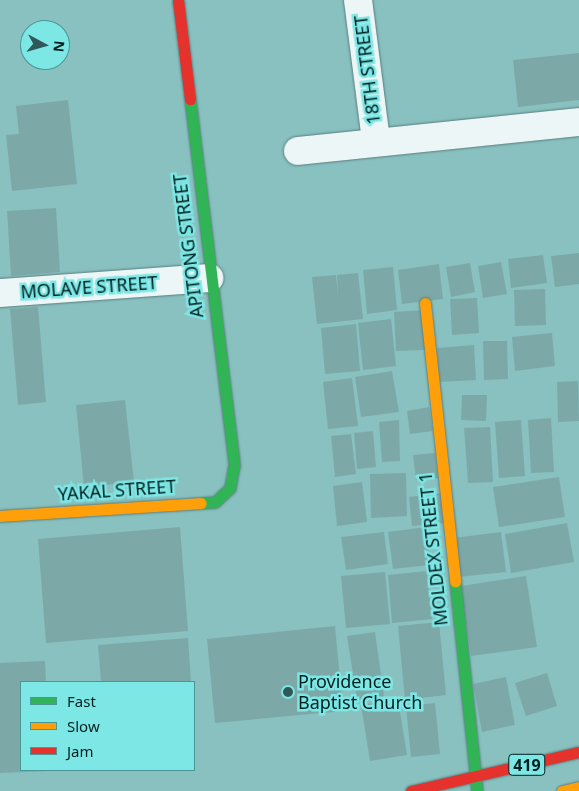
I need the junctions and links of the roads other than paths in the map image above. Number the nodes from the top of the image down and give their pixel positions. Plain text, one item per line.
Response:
1 (178, 0) edge
2 (362, 0) edge
3 (579, 122) edge
4 (376, 141) junction
5 (298, 151) dead end
6 (209, 278) junction
7 (0, 293) edge
8 (425, 303) dead end
9 (230, 488) joint
10 (0, 516) edge
11 (579, 752) edge
12 (476, 778) junction
13 (579, 787) edge
14 (411, 791) edge
15 (477, 791) edge
16 (562, 791) edge

1 - 6 street, APITONG STREET
2 - 4 street, 18TH STREET
3 - 4 street
4 - 5 street
6 - 7 street, MOLAVE STREET
6 - 9 street, APITONG STREET
8 - 12 street, MOLDEX STREET 1
9 - 10 street, YAKAL STREET
11 - 12 street, 419
12 - 14 street, 419
12 - 15 street, MOLDEX STREET 1
13 - 16 street, 419

